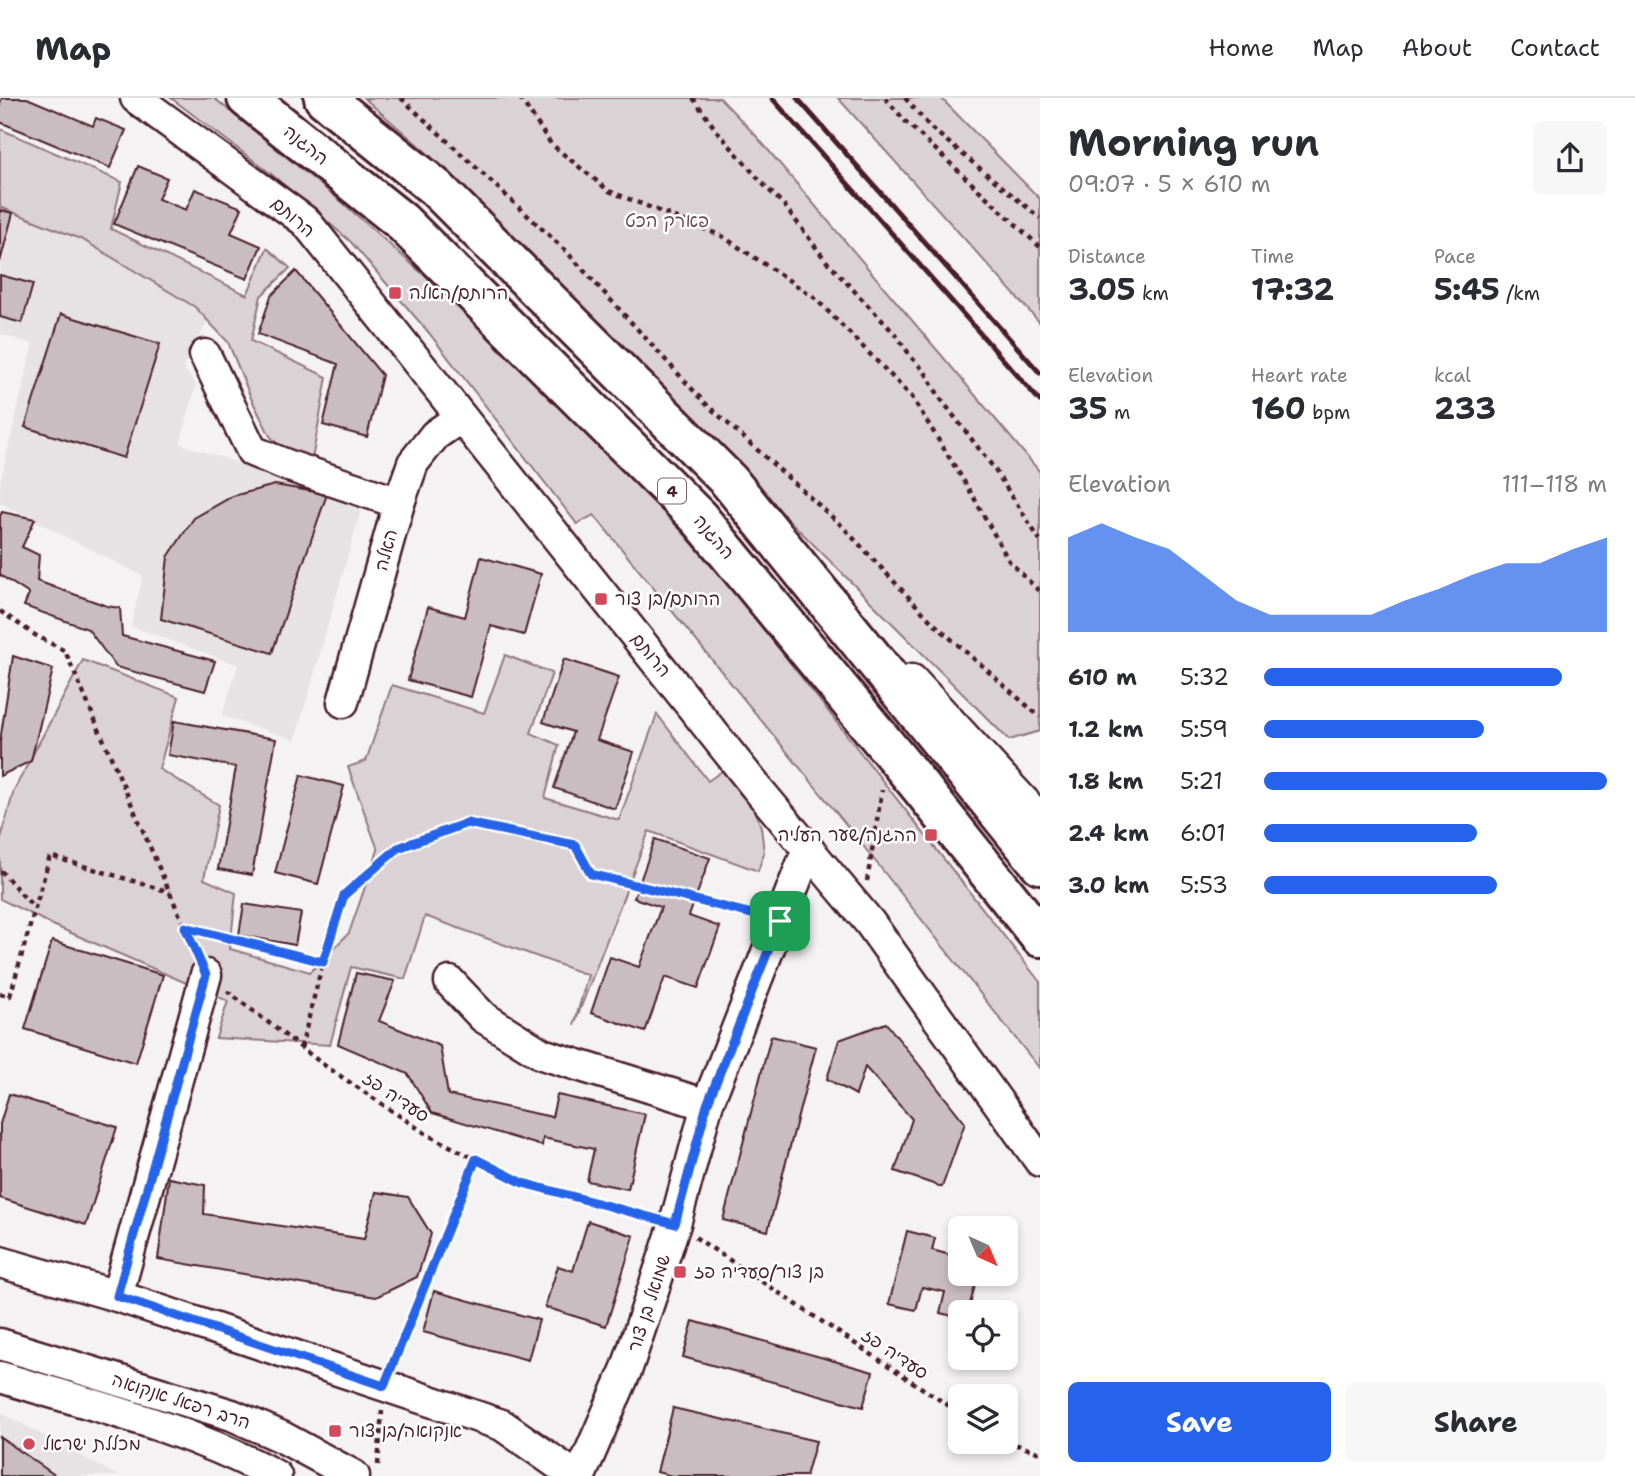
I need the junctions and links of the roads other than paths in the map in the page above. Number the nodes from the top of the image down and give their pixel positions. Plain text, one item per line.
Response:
1 (136, 98) edge
2 (247, 98) edge
3 (324, 98) edge
4 (205, 355) dead end
5 (461, 417) junction
6 (729, 481) junction
7 (398, 503) junction
8 (343, 702) dead end
9 (1040, 819) edge
10 (808, 849) junction
11 (1040, 864) edge
12 (1040, 937) edge
13 (206, 975) road end
14 (450, 982) dead end
15 (707, 1105) junction
16 (1040, 1161) edge
17 (0, 1262) edge
18 (117, 1296) junction
19 (0, 1344) edge
20 (0, 1377) edge
21 (276, 1476) edge
22 (354, 1476) edge
23 (578, 1476) edge

1 - 5 street, הרותם
2 - 12 highway, ההגנה / 4
3 - 6 highway
4 - 7 street
5 - 7 street, האלה
5 - 10 street, הרותם
6 - 9 street
6 - 11 highway
7 - 8 street, האלה
10 - 15 street, שמואל בן צור
10 - 16 street, הרותם
13 - 18 street
14 - 15 street
15 - 23 street, שמואל בן צור
17 - 18 street
18 - 23 street
19 - 22 street, הרב רפאל אנקואה
20 - 21 street, הרב רפאל אנקואה

